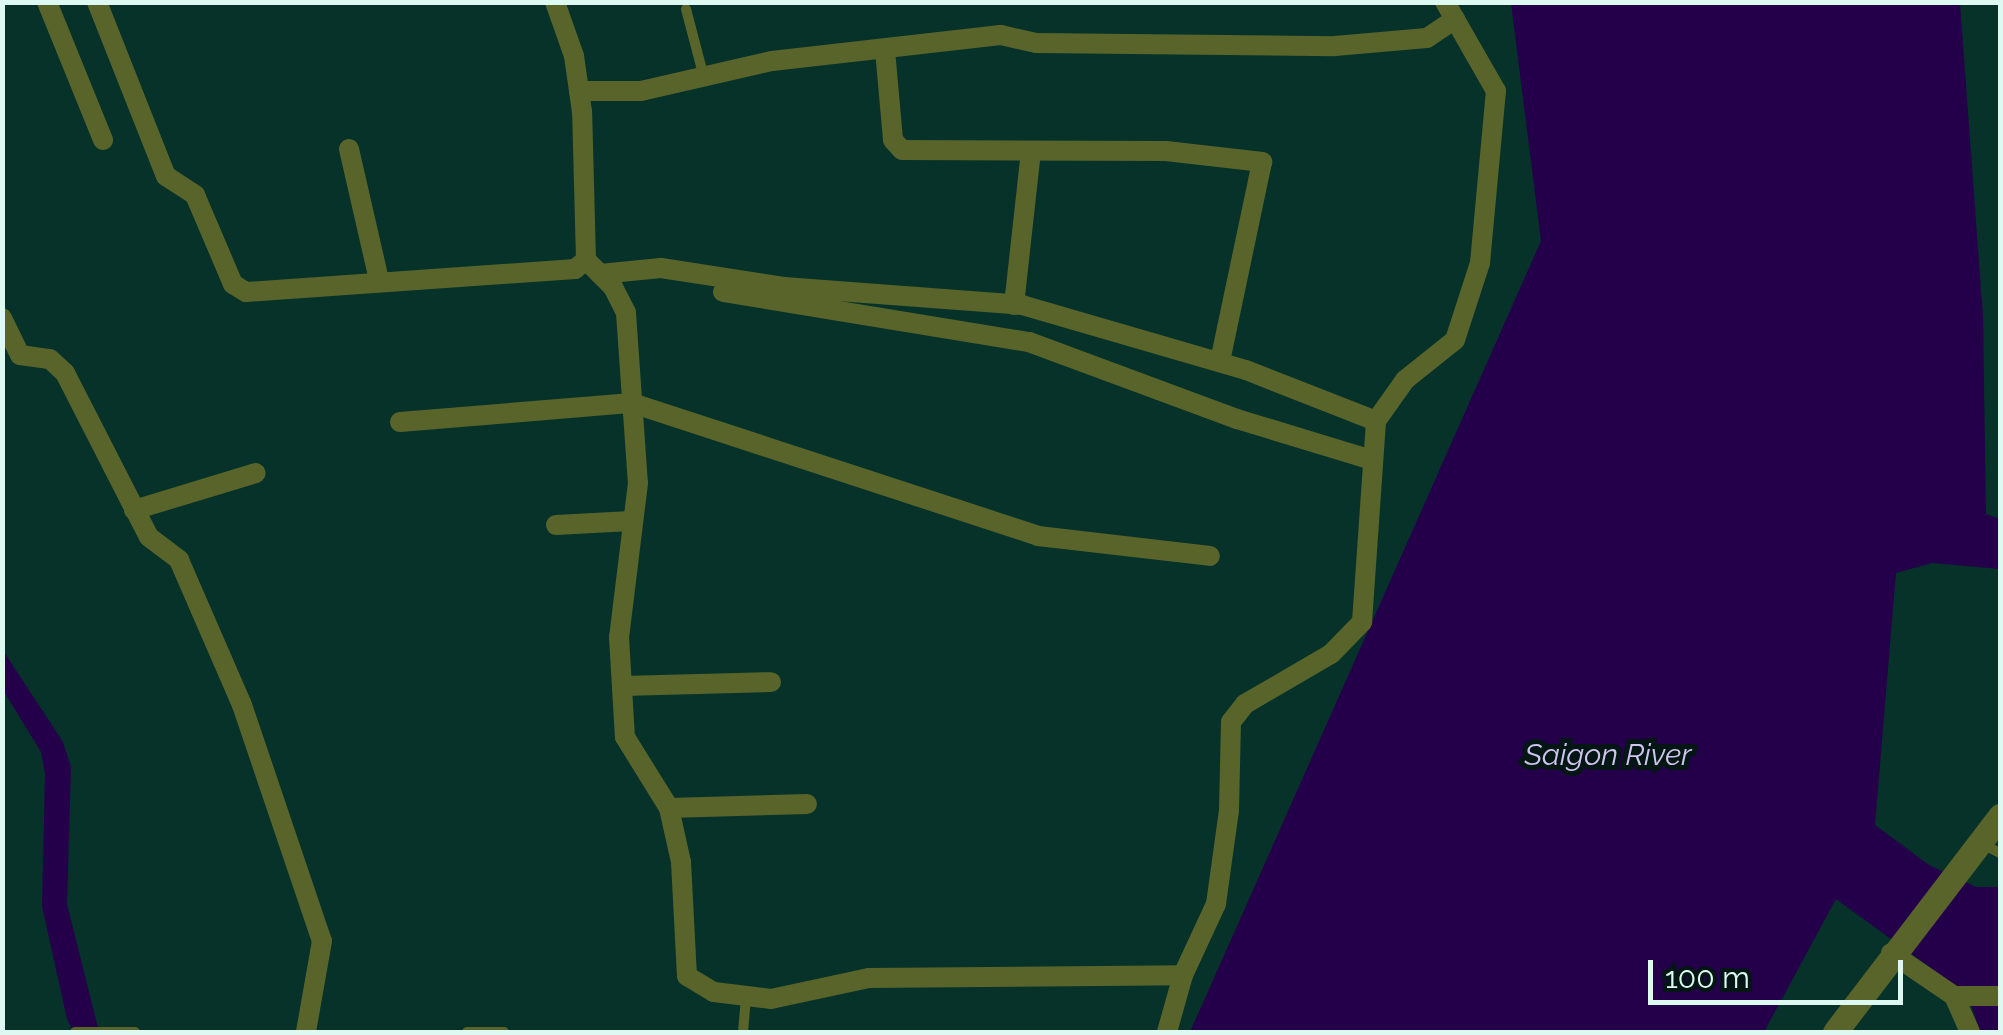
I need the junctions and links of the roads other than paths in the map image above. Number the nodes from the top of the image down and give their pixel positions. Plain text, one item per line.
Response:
1 (47, 2) edge
2 (97, 2) edge
3 (555, 2) edge
4 (686, 9) dead end
5 (1450, 11) edge
6 (885, 50) junction
7 (703, 74) junction
8 (579, 91) junction
9 (102, 140) dead end
10 (349, 150) dead end
11 (1031, 152) junction
12 (600, 274) junction
13 (380, 280) junction
14 (1014, 304) junction
15 (2, 318) edge
16 (1220, 362) junction
17 (632, 403) junction
18 (1376, 421) junction
19 (400, 422) dead end
20 (1372, 460) junction
21 (256, 473) dead end
22 (134, 510) junction
23 (631, 521) junction
24 (556, 525) dead end
25 (1210, 556) dead end
26 (771, 682) dead end
27 (623, 686) junction
28 (807, 804) dead end
29 (669, 808) junction
30 (2000, 816) edge
31 (1984, 850) edge
32 (1893, 951) junction
33 (1183, 975) junction
34 (746, 996) junction
35 (1960, 996) junction
36 (2000, 996) edge
37 (76, 1032) edge
38 (135, 1032) edge
39 (306, 1032) edge
40 (466, 1032) edge
41 (504, 1032) edge
42 (743, 1032) edge
43 (1167, 1032) edge
44 (1835, 1032) edge
45 (1970, 1032) edge

1 - 9 street
2 - 13 street
3 - 8 street
4 - 7 lane
5 - 6 street
5 - 18 street
6 - 7 street
6 - 11 street
7 - 8 street
8 - 12 street
10 - 13 street
11 - 14 street
11 - 16 street
12 - 13 street
12 - 14 street
12 - 17 street
12 - 20 street
14 - 16 street
15 - 22 street
16 - 18 street
17 - 19 street
17 - 23 street
17 - 25 street
18 - 20 street
20 - 33 street
21 - 22 street
22 - 39 street
23 - 24 street
23 - 27 street
26 - 27 street
27 - 29 street
28 - 29 street
29 - 34 street
30 - 31 street
31 - 32 street
32 - 35 street
32 - 44 street
33 - 34 street
33 - 43 street
34 - 42 lane
35 - 36 street
35 - 45 street
37 - 38 lane
40 - 41 lane

